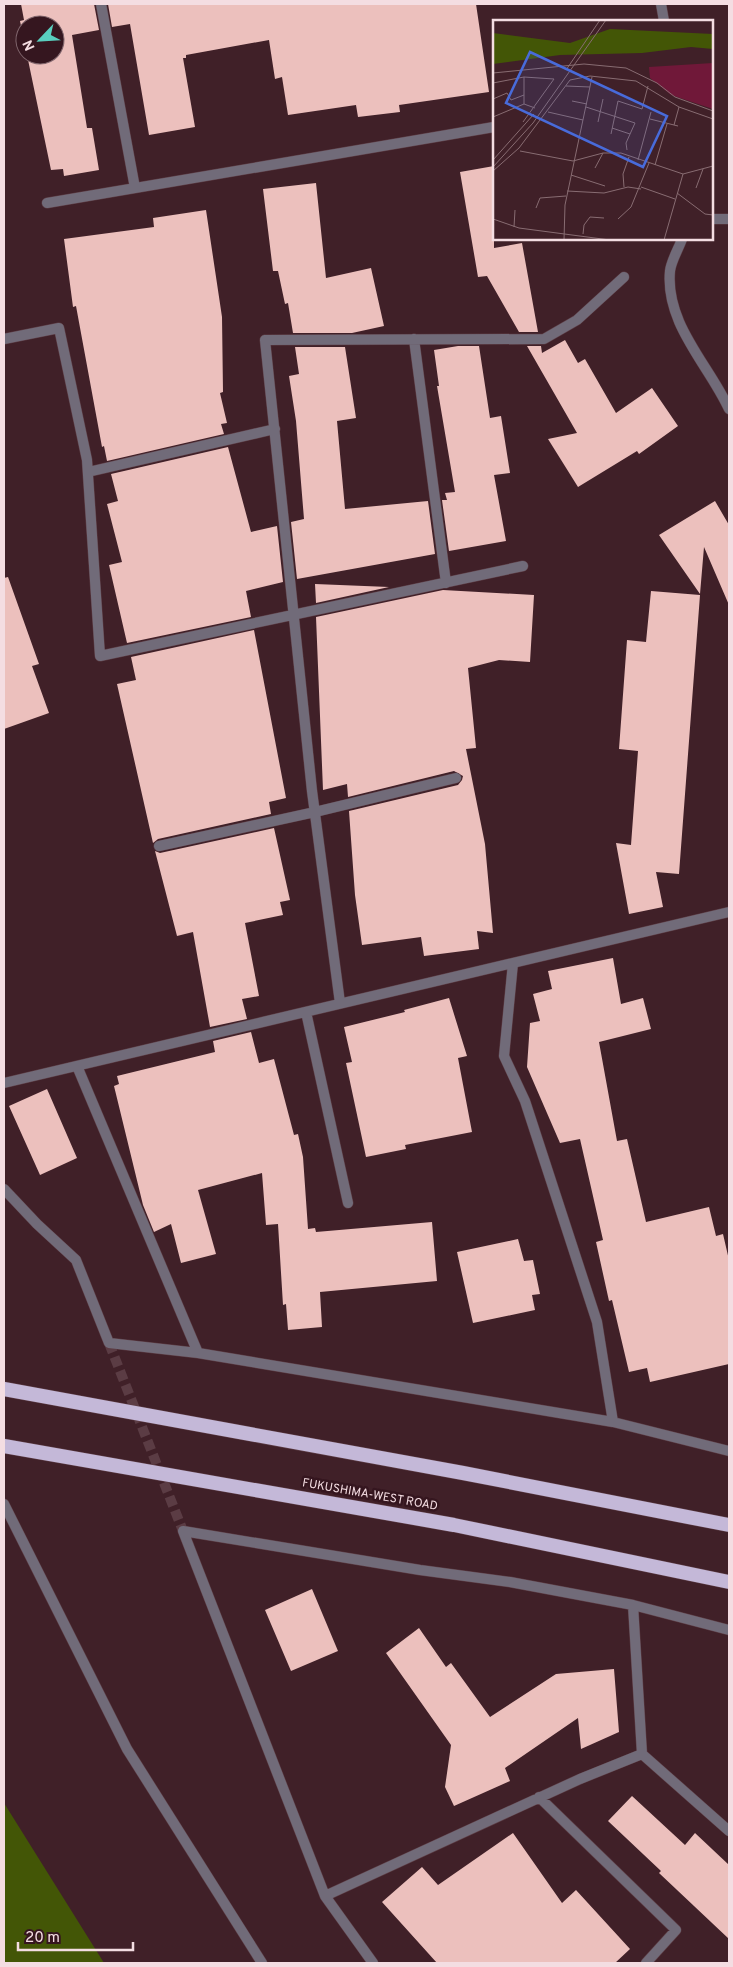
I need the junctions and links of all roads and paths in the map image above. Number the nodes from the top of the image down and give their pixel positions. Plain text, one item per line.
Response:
1 (101, 4) edge
2 (661, 4) edge
3 (664, 20) edge
4 (493, 127) edge
5 (135, 188) junction
6 (47, 203) dead end
7 (729, 219) edge
8 (713, 220) edge
9 (682, 240) edge
10 (624, 277) dead end
11 (4, 339) edge
12 (414, 339) junction
13 (729, 409) edge
14 (275, 429) junction
15 (88, 472) junction
16 (523, 566) dead end
17 (446, 583) junction
18 (295, 616) junction
19 (456, 778) dead end
20 (315, 812) junction
21 (159, 846) dead end
22 (729, 912) edge
23 (513, 963) junction
24 (340, 1004) junction
25 (306, 1012) junction
26 (77, 1066) junction
27 (4, 1083) edge
28 (4, 1189) edge
29 (348, 1203) dead end
30 (198, 1353) junction
31 (4, 1389) edge
32 (612, 1422) junction
33 (4, 1446) edge
34 (729, 1451) edge
35 (4, 1504) edge
36 (729, 1525) edge
37 (729, 1582) edge
38 (633, 1605) junction
39 (729, 1630) edge
40 (642, 1754) junction
41 (539, 1797) junction
42 (729, 1831) edge
43 (325, 1896) junction
44 (262, 1963) edge
45 (372, 1963) edge
46 (646, 1963) edge

1 - 5 street
2 - 3 street
4 - 5 street
5 - 6 street
7 - 8 street
9 - 13 street
10 - 12 street
11 - 15 street
12 - 14 street
12 - 17 street
14 - 15 street
14 - 18 street
15 - 18 street
16 - 17 street
17 - 18 street
18 - 20 street
19 - 20 street
20 - 21 street
20 - 24 street
22 - 23 street
23 - 24 street
23 - 32 street
24 - 25 street
25 - 26 street
25 - 29 street
26 - 27 street
26 - 30 street
28 - 30 street
30 - 32 street
31 - 36 highway, bridge
32 - 34 street
33 - 37 highway, FUKUSHIMA-WEST ROAD, bridge
35 - 44 street
38 - 39 street
38 - 40 street
38 - 43 street
40 - 41 street
40 - 42 street
41 - 43 street
41 - 46 street
43 - 45 street

